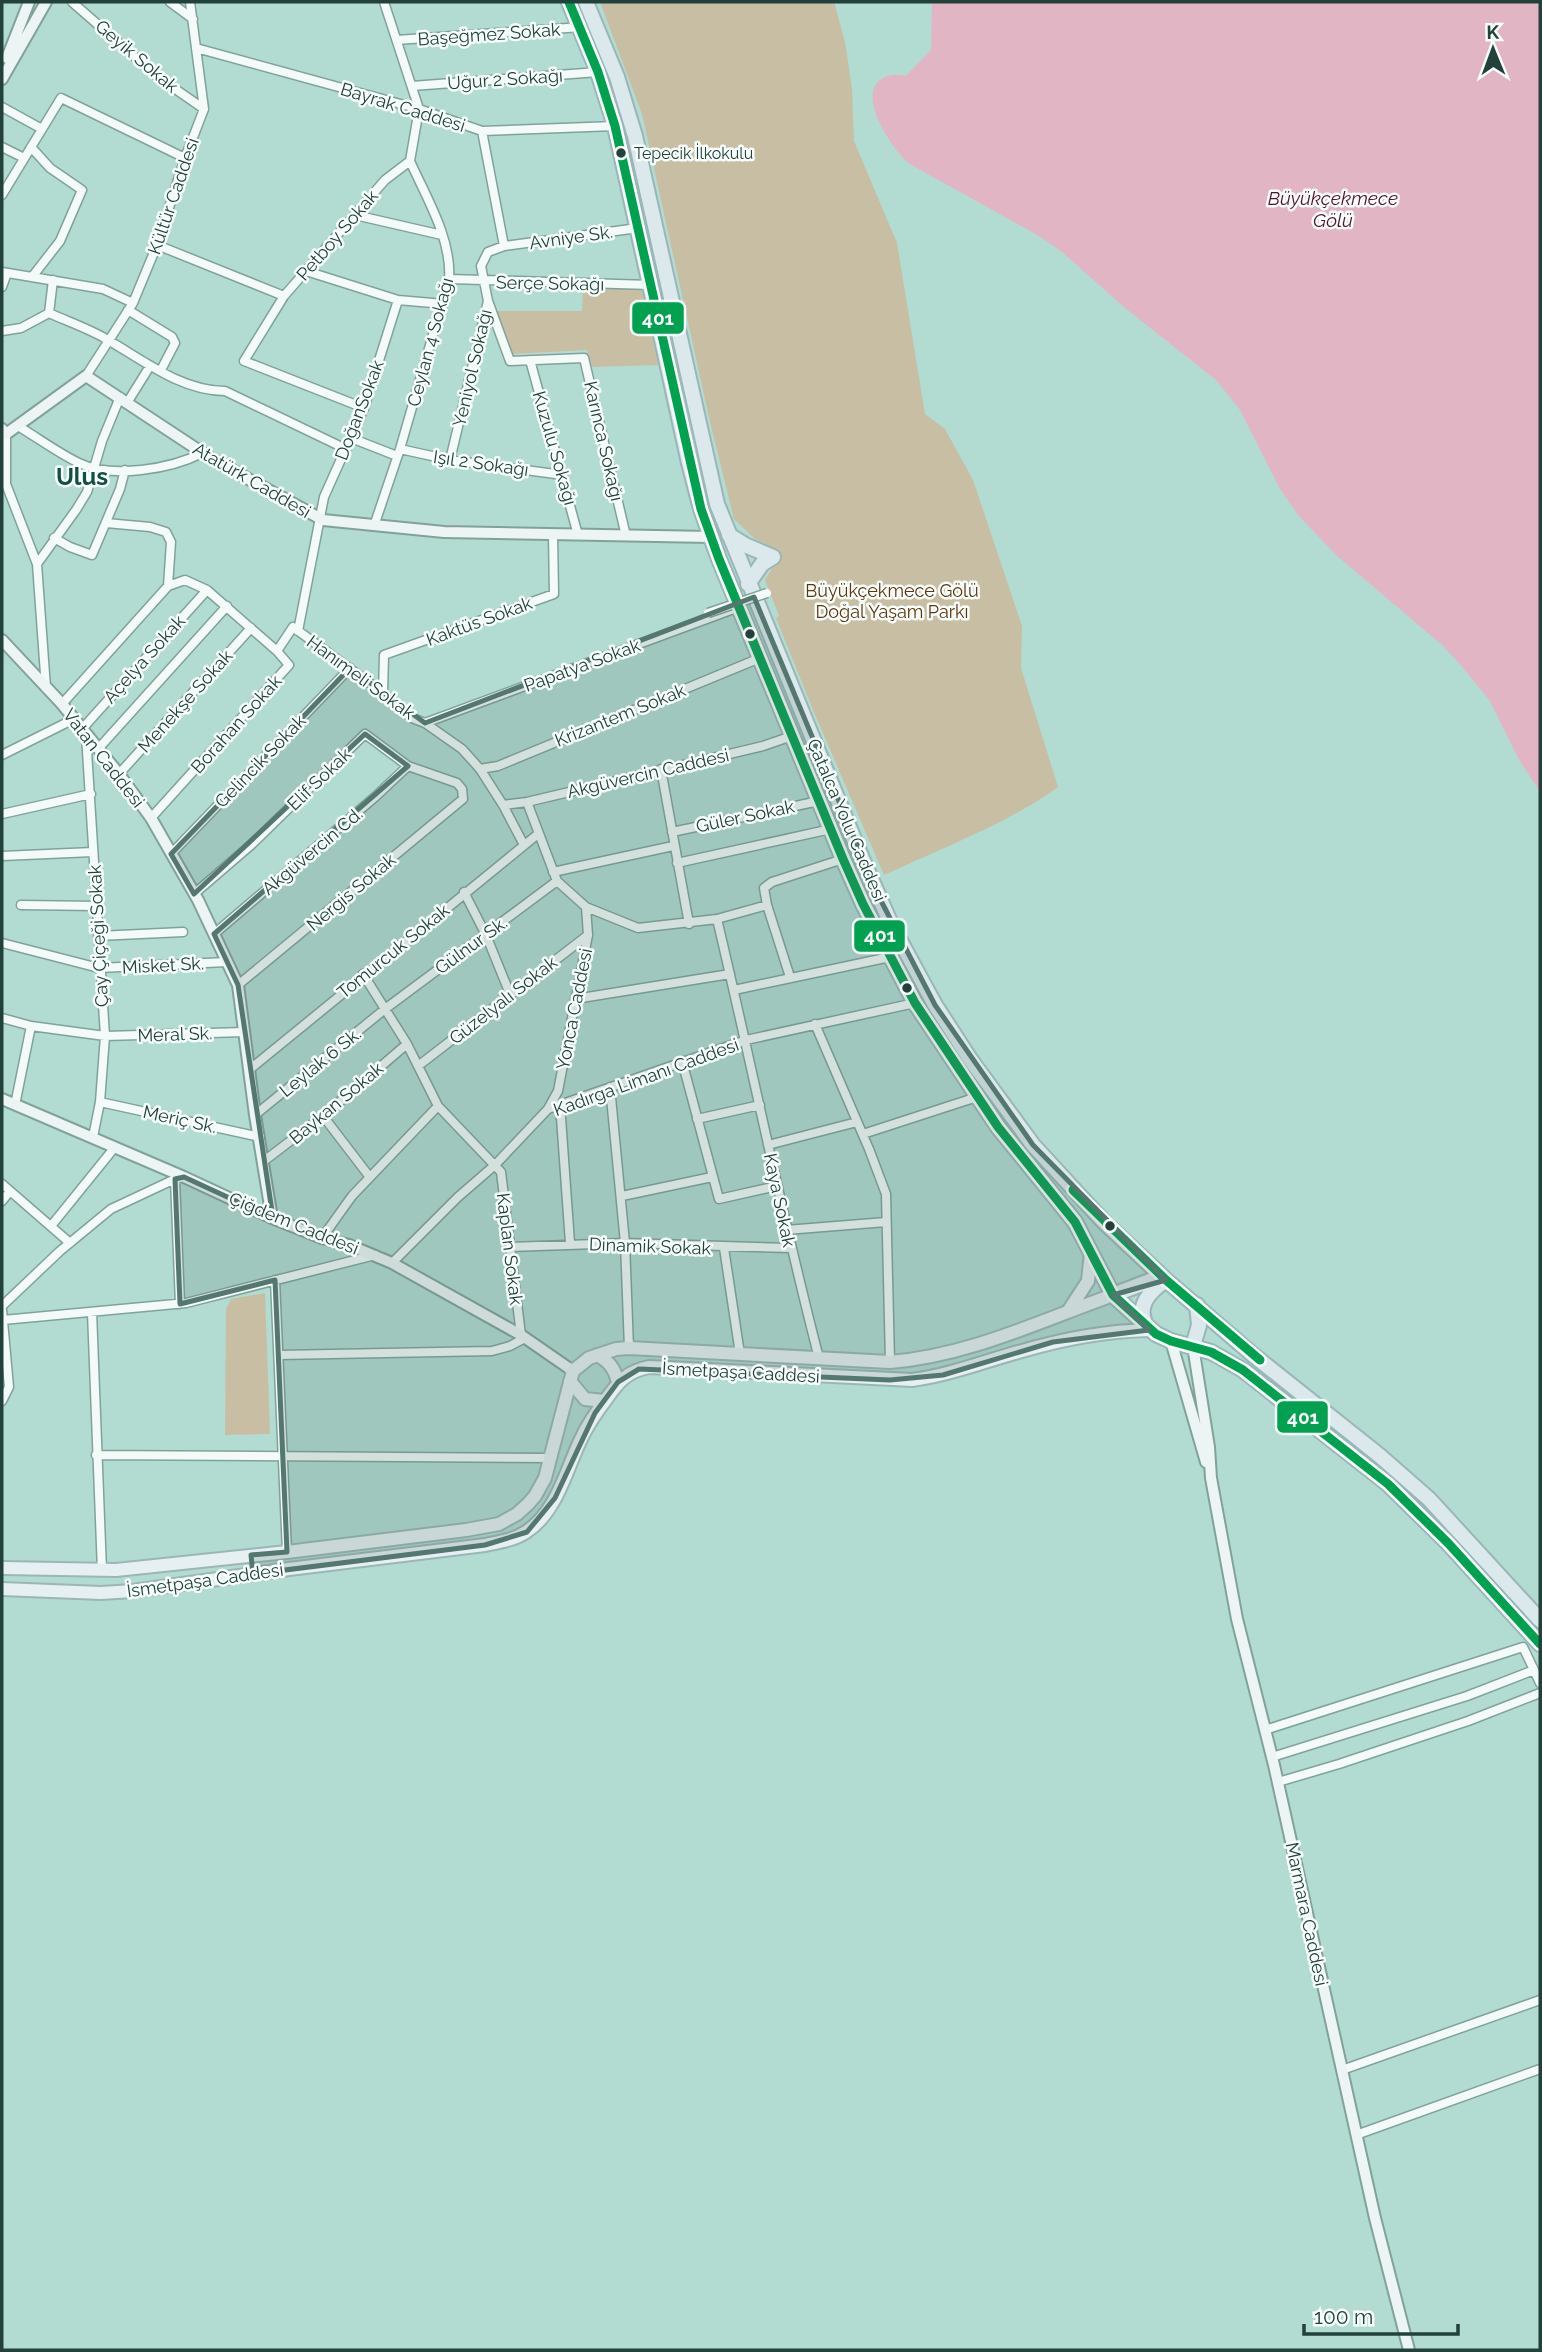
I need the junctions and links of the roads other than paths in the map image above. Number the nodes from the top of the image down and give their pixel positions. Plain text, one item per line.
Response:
1 (29, 2) edge
2 (47, 2) edge
3 (72, 2) edge
4 (170, 2) edge
5 (190, 2) edge
6 (384, 2) edge
7 (569, 2) edge
8 (586, 2) edge
9 (192, 19) junction
10 (580, 27) junction
11 (397, 40) junction
12 (195, 48) junction
13 (2, 71) edge
14 (598, 72) junction
15 (2, 79) edge
16 (412, 86) junction
17 (2, 107) edge
18 (204, 109) junction
19 (419, 109) junction
20 (615, 126) junction
21 (42, 129) junction
22 (482, 131) junction
23 (2, 147) edge
24 (28, 152) junction
25 (185, 158) junction
26 (410, 161) junction
27 (2, 195) edge
28 (355, 215) junction
29 (639, 228) junction
30 (442, 235) junction
31 (157, 245) junction
32 (504, 246) junction
33 (306, 271) junction
34 (4, 273) edge
35 (32, 278) junction
36 (449, 279) junction
37 (53, 280) junction
38 (484, 282) junction
39 (651, 285) junction
40 (2, 287) edge
41 (284, 296) junction
42 (398, 300) junction
43 (488, 300) junction
44 (444, 303) junction
45 (130, 306) junction
46 (49, 313) junction
47 (2, 331) edge
48 (109, 340) junction
49 (530, 360) junction
50 (150, 366) junction
51 (160, 370) junction
52 (86, 376) junction
53 (123, 400) junction
54 (364, 408) junction
55 (18, 426) junction
56 (4, 432) edge
57 (351, 438) junction
58 (346, 449) junction
59 (202, 453) junction
60 (398, 453) junction
61 (450, 460) junction
62 (94, 467) junction
63 (125, 470) junction
64 (564, 475) junction
65 (318, 519) junction
66 (106, 523) junction
67 (374, 526) junction
68 (553, 534) junction
69 (727, 534) junction
70 (579, 535) junction
71 (626, 536) junction
72 (710, 537) junction
73 (54, 538) junction
74 (37, 564) junction
75 (748, 584) junction
76 (168, 586) junction
77 (207, 590) junction
78 (767, 593) dead end
79 (227, 606) junction
80 (739, 607) junction
81 (708, 614) dead end
82 (251, 628) junction
83 (295, 629) junction
84 (2, 640) edge
85 (277, 652) junction
86 (760, 659) junction
87 (350, 668) junction
88 (46, 688) junction
89 (383, 693) junction
90 (62, 704) junction
91 (74, 719) junction
92 (425, 723) junction
93 (84, 732) junction
94 (792, 736) junction
95 (98, 749) junction
96 (2, 755) edge
97 (408, 765) junction
98 (480, 769) junction
99 (661, 769) junction
100 (119, 774) junction
101 (91, 793) junction
102 (463, 799) joint
103 (819, 801) junction
104 (527, 802) junction
105 (503, 805) junction
106 (2, 814) edge
107 (151, 818) junction
108 (831, 829) junction
109 (672, 832) junction
110 (538, 834) junction
111 (524, 845) junction
112 (673, 846) junction
113 (93, 852) junction
114 (171, 854) junction
115 (2, 856) edge
116 (843, 859) junction
117 (677, 863) junction
118 (553, 872) junction
119 (557, 881) junction
120 (464, 892) junction
121 (194, 894) junction
122 (21, 905) dead end
123 (767, 905) junction
124 (96, 906) junction
125 (586, 907) junction
126 (717, 919) junction
127 (689, 923) junction
128 (183, 932) dead end
129 (214, 934) junction
130 (588, 934) junction
131 (486, 935) junction
132 (97, 936) junction
133 (2, 943) edge
134 (890, 957) junction
135 (227, 962) junction
136 (99, 968) junction
137 (363, 974) junction
138 (730, 974) junction
139 (790, 978) junction
140 (239, 985) junction
141 (734, 990) junction
142 (510, 994) junction
143 (575, 999) junction
144 (915, 1003) junction
145 (385, 1009) junction
146 (2, 1018) edge
147 (816, 1024) junction
148 (31, 1026) junction
149 (245, 1032) junction
150 (105, 1036) junction
151 (746, 1040) junction
152 (407, 1044) junction
153 (682, 1061) junction
154 (418, 1066) junction
155 (249, 1070) junction
156 (610, 1087) junction
157 (977, 1097) junction
158 (2, 1099) edge
159 (100, 1102) junction
160 (560, 1104) junction
161 (15, 1105) junction
162 (760, 1105) junction
163 (438, 1106) junction
164 (548, 1109) junction
165 (255, 1115) junction
166 (323, 1116) junction
167 (697, 1119) junction
168 (857, 1122) junction
169 (863, 1134) junction
170 (93, 1137) junction
171 (260, 1137) junction
172 (768, 1145) junction
173 (116, 1147) junction
174 (264, 1161) junction
175 (495, 1165) junction
176 (369, 1176) junction
177 (712, 1177) junction
178 (179, 1178) junction
179 (2, 1184) edge
180 (777, 1185) junction
181 (10, 1191) junction
182 (622, 1196) junction
183 (2, 1201) edge
184 (272, 1218) junction
185 (886, 1222) junction
186 (51, 1226) junction
187 (786, 1230) junction
188 (322, 1238) junction
189 (70, 1243) junction
190 (570, 1243) junction
191 (625, 1243) junction
192 (509, 1247) junction
193 (724, 1248) junction
194 (790, 1248) junction
195 (1091, 1252) junction
196 (375, 1255) junction
197 (391, 1263) junction
198 (275, 1280) junction
199 (1166, 1280) junction
200 (1113, 1295) junction
201 (180, 1304) junction
202 (1198, 1305) junction
203 (2, 1308) edge
204 (1069, 1310) junction
205 (92, 1312) junction
206 (3, 1320) edge
207 (1149, 1330) junction
208 (1014, 1332) junction
209 (523, 1337) junction
210 (1171, 1341) junction
211 (1193, 1346) junction
212 (629, 1349) junction
213 (1020, 1351) junction
214 (740, 1354) junction
215 (279, 1355) junction
216 (597, 1355) junction
217 (824, 1358) junction
218 (890, 1362) junction
219 (571, 1376) junction
220 (829, 1376) junction
221 (618, 1382) junction
222 (2, 1401) edge
223 (604, 1401) junction
224 (96, 1455) junction
225 (282, 1456) junction
226 (551, 1458) junction
227 (1211, 1478) junction
228 (429, 1534) junction
229 (287, 1552) junction
230 (431, 1552) junction
231 (251, 1555) junction
232 (2, 1568) edge
233 (102, 1571) junction
234 (253, 1574) junction
235 (2, 1589) edge
236 (101, 1593) junction
237 (1540, 1620) edge
238 (1540, 1644) edge
239 (1534, 1670) junction
240 (1540, 1683) edge
241 (1540, 1693) edge
242 (1265, 1730) junction
243 (1272, 1757) junction
244 (1278, 1782) junction
245 (1540, 2000) edge
246 (1540, 2069) edge
247 (1342, 2070) junction
248 (1356, 2135) junction
249 (1409, 2350) edge

1 - 13 main road
2 - 15 main road
3 - 18 street, Geyik Sokak
4 - 9 street
5 - 9 street, Kültür Caddesi
6 - 11 street
7 - 10 highway, Çatalca Yolu Caddesi
8 - 69 highway, Çatalca Yolu Caddesi
9 - 12 street, Kültür Caddesi
10 - 11 street, Başeğmez Sokak
10 - 14 highway, Çatalca Yolu Caddesi
11 - 16 street
12 - 18 street, Kültür Caddesi
12 - 19 street, Bayrak Caddesi
14 - 16 street, Uğur 2 Sokağı
14 - 20 highway, Çatalca Yolu Caddesi
16 - 19 street
17 - 21 street
18 - 25 street, Kültür Caddesi
19 - 22 street, Bayrak Caddesi
19 - 26 street
20 - 22 street, Bayrak Caddesi
20 - 29 highway, Çatalca Yolu Caddesi
21 - 24 street
21 - 25 street
22 - 32 street
23 - 24 street
24 - 27 street
24 - 35 street
25 - 31 street, Kültür Caddesi
26 - 28 street, Petboy Sokak
26 - 30 street, Ceylan 4 Sokağı
28 - 30 street
28 - 33 street, Petboy Sokak
29 - 32 street, Avniye Sk.
29 - 39 highway, Çatalca Yolu Caddesi
30 - 36 street, Ceylan 4 Sokağı
31 - 41 street
31 - 45 street, Kültür Caddesi
32 - 38 street, Yeniyol Sokağı
33 - 41 street, Petboy Sokak
33 - 42 street
34 - 35 street
34 - 40 street
35 - 37 street
36 - 38 street, Serçe Sokağı
36 - 44 street, Ceylan 4 Sokağı
37 - 45 street
37 - 46 street
38 - 39 street, Serçe Sokağı
38 - 43 street, Yeniyol Sokağı
39 - 72 highway, Çatalca Yolu Caddesi
41 - 54 street, Petboy Sokak
42 - 44 street
42 - 54 street, DoğanSokak
43 - 49 street, Karınca Sokağı
43 - 61 street, Yeniyol Sokağı
44 - 60 street, Ceylan 4 Sokağı
45 - 48 street, Kültür Caddesi
45 - 51 street
46 - 47 street
46 - 48 street
48 - 50 street
48 - 52 street, Kültür Caddesi
49 - 64 street, Kuzulu Sokağı
49 - 71 street, Karınca Sokağı
50 - 51 street
50 - 53 street
51 - 58 street
52 - 53 main road, Atatürk Caddesi
52 - 55 main road
53 - 59 main road, Atatürk Caddesi
53 - 62 street
54 - 57 street, DoğanSokak
55 - 56 main road
55 - 62 street
56 - 74 street
57 - 58 street, DoğanSokak
57 - 60 street, Işıl 2 Sokağı
58 - 65 street, DoğanSokak
59 - 63 street
59 - 65 main road, Atatürk Caddesi
60 - 61 street, Işıl 2 Sokağı
60 - 67 street, Ceylan 4 Sokağı
61 - 64 street, Işıl 2 Sokağı
62 - 63 street
62 - 73 street
63 - 66 street
64 - 70 street, Kuzulu Sokağı
65 - 67 main road, Atatürk Caddesi
65 - 83 street, Hanımeli Sokak
66 - 73 street
66 - 76 street
67 - 68 main road, Atatürk Caddesi
68 - 70 main road, Atatürk Caddesi
68 - 89 street, Kaktüs Sokak
69 - 72 highway
69 - 75 highway, Çatalca Yolu Caddesi
69 - 75 highway
70 - 71 main road, Atatürk Caddesi
71 - 72 main road, Atatürk Caddesi
72 - 80 highway, Çatalca Yolu Caddesi
73 - 74 street
74 - 88 street
75 - 199 highway, Çatalca Yolu Caddesi
76 - 77 street
76 - 90 street
77 - 79 street
77 - 93 street, Açelya Sokak
78 - 81 street, bridge
79 - 82 street
79 - 95 street
80 - 86 highway, Çatalca Yolu Caddesi
80 - 92 street, Papatya Sokak
82 - 85 street
82 - 100 street, Menekşe Sokak
83 - 85 street, Borahan Sokak
83 - 87 street, Hanımeli Sokak
84 - 88 main road, Vatan Caddesi
85 - 107 street, Borahan Sokak
86 - 94 highway, Çatalca Yolu Caddesi
86 - 98 street, Krizantem Sokak
87 - 89 street, Hanımeli Sokak
87 - 114 street, Gelincik Sokak
88 - 90 main road, Vatan Caddesi
89 - 92 street, Hanımeli Sokak
90 - 91 main road, Vatan Caddesi
91 - 93 main road, Vatan Caddesi
91 - 96 street
92 - 98 street, Hanımeli Sokak
93 - 95 main road, Vatan Caddesi
93 - 101 street, Çay Çiçeği Sokak
94 - 99 street, Akgüvercin Caddesi
94 - 103 highway, Çatalca Yolu Caddesi
95 - 100 main road, Vatan Caddesi
97 - 102 street, Elif Sokak
97 - 121 street, Elif Sokak
97 - 129 street, Akgüvercin Cd.
98 - 105 street, Hanımeli Sokak
99 - 104 street, Akgüvercin Caddesi
99 - 109 street
100 - 107 main road, Vatan Caddesi
101 - 106 street
101 - 113 street, Çay Çiçeği Sokak
102 - 140 street, Nergis Sokak
103 - 108 highway, Çatalca Yolu Caddesi
103 - 109 street, Güler Sokak
104 - 105 street, Akgüvercin Caddesi
104 - 110 street
105 - 111 street, Hanımeli Sokak
107 - 114 main road, Vatan Caddesi
108 - 116 highway, Çatalca Yolu Caddesi
108 - 117 street
109 - 112 street
110 - 111 street, Tomurcuk Sokak
110 - 118 street
111 - 120 street, Tomurcuk Sokak
112 - 117 street
112 - 118 street
113 - 115 street
113 - 124 street, Çay Çiçeği Sokak
114 - 121 main road, Vatan Caddesi
116 - 123 street
116 - 134 highway, Çatalca Yolu Caddesi
117 - 127 street
118 - 119 street
119 - 125 street
119 - 131 street, Gülnur Sk.
120 - 131 street
120 - 137 street, Tomurcuk Sokak
121 - 129 main road, Vatan Caddesi
122 - 124 street
123 - 126 street
123 - 139 street
124 - 132 street, Çay Çiçeği Sokak
125 - 127 street
125 - 130 street, Yonca Caddesi
126 - 127 street
126 - 138 street, Kaya Sokak
128 - 132 street
129 - 135 main road, Vatan Caddesi
130 - 142 street, Güzelyalı Sokak
130 - 143 street, Yonca Caddesi
131 - 142 street
131 - 145 street, Gülnur Sk.
132 - 136 street, Çay Çiçeği Sokak
133 - 136 street, Misket Sk.
134 - 139 street
134 - 144 highway, Çatalca Yolu Caddesi
135 - 136 street, Misket Sk.
135 - 140 main road, Vatan Caddesi
136 - 150 street, Çay Çiçeği Sokak
137 - 145 street
137 - 155 street, Tomurcuk Sokak
138 - 141 street, Kaya Sokak
138 - 143 street
139 - 141 street
140 - 149 main road, Vatan Caddesi
141 - 151 street, Kaya Sokak
142 - 154 street, Güzelyalı Sokak
143 - 164 street, Yonca Caddesi
144 - 147 street, Kadırga Limanı Caddesi
144 - 157 highway, Çatalca Yolu Caddesi
145 - 152 street
145 - 165 street, Leylak 6 Sk.
146 - 148 street, Meral Sk.
147 - 151 street, Kadırga Limanı Caddesi
147 - 168 street
148 - 150 street, Meral Sk.
148 - 161 street
149 - 150 street, Meral Sk.
149 - 155 main road, Vatan Caddesi
150 - 159 street, Çay Çiçeği Sokak
151 - 153 street, Kadırga Limanı Caddesi
151 - 162 street, Kaya Sokak
152 - 154 street
152 - 166 street, Baykan Sokak
153 - 156 street, Kadırga Limanı Caddesi
153 - 167 street
154 - 163 street
155 - 165 main road, Vatan Caddesi
156 - 160 street, Kadırga Limanı Caddesi
156 - 182 street
157 - 169 street
157 - 195 highway, Çatalca Yolu Caddesi
158 - 161 main road, Çiğdem Caddesi
159 - 170 street, Çay Çiçeği Sokak
159 - 171 street, Meriç Sk.
160 - 164 street, Kadırga Limanı Caddesi
160 - 190 street
161 - 170 main road, Çiğdem Caddesi
162 - 167 street
162 - 172 street, Kaya Sokak
163 - 175 street
163 - 176 street
164 - 175 street, Kadırga Limanı Caddesi
165 - 171 main road, Vatan Caddesi
166 - 174 street, Baykan Sokak
166 - 176 street
167 - 177 street
168 - 169 street
168 - 172 street
169 - 185 street
170 - 173 main road, Çiğdem Caddesi
171 - 174 main road, Vatan Caddesi
172 - 180 street, Kaya Sokak
173 - 178 main road, Çiğdem Caddesi
173 - 186 street
174 - 184 main road, Vatan Caddesi
175 - 192 street, Kaplan Sokak
175 - 197 street, Kadırga Limanı Caddesi
176 - 188 street
177 - 180 street
177 - 182 street
178 - 184 main road, Çiğdem Caddesi
178 - 189 street
178 - 201 street
179 - 181 street
180 - 187 street, Kaya Sokak
181 - 183 street
181 - 186 street
182 - 191 street
184 - 188 main road, Çiğdem Caddesi
185 - 187 street
185 - 218 street
186 - 189 street
187 - 194 street, Kaya Sokak
188 - 196 main road, Çiğdem Caddesi
189 - 203 street
190 - 191 street, Dinamik Sokak
190 - 192 street, Dinamik Sokak
191 - 193 street, Dinamik Sokak
191 - 212 street
192 - 209 street, Kaplan Sokak
193 - 194 street, Dinamik Sokak
193 - 214 street
194 - 217 street, Kaya Sokak
195 - 200 highway, Çatalca Yolu Caddesi
195 - 204 main road
196 - 197 main road, Çiğdem Caddesi
196 - 198 street
197 - 209 main road, Çiğdem Caddesi
198 - 201 street
198 - 215 street
199 - 200 highway
199 - 202 highway, Çatalca Yolu Caddesi
199 - 207 highway
200 - 204 main road, İsmetpaşa Caddesi
200 - 207 highway, Çatalca Yolu Caddesi
201 - 205 street
202 - 211 highway
202 - 237 highway, Çatalca Yolu Caddesi
203 - 206 street
204 - 208 main road, İsmetpaşa Caddesi
205 - 206 street
205 - 224 street
206 - 222 street
207 - 210 highway, Çatalca Yolu Caddesi
207 - 213 main road, İsmetpaşa Caddesi
208 - 213 main road
208 - 218 main road, İsmetpaşa Caddesi
209 - 215 street
209 - 219 main road, Çiğdem Caddesi
210 - 211 highway, Çatalca Yolu Caddesi
210 - 227 main road
211 - 227 main road
211 - 238 highway, Çatalca Yolu Caddesi
212 - 214 main road, İsmetpaşa Caddesi
212 - 216 main road, İsmetpaşa Caddesi
213 - 220 main road, İsmetpaşa Caddesi
214 - 217 main road, İsmetpaşa Caddesi
215 - 225 street
216 - 219 main road, İsmetpaşa Caddesi
216 - 221 main road
217 - 218 main road, İsmetpaşa Caddesi
217 - 220 main road
219 - 223 main road
219 - 226 main road, İsmetpaşa Caddesi
220 - 221 main road, İsmetpaşa Caddesi
221 - 223 main road, İsmetpaşa Caddesi
223 - 230 main road, İsmetpaşa Caddesi
224 - 225 street
224 - 233 street
225 - 226 street
225 - 229 street
226 - 228 main road, İsmetpaşa Caddesi
227 - 242 main road, Marmara Caddesi
228 - 229 main road, İsmetpaşa Caddesi
228 - 230 main road
229 - 231 main road, İsmetpaşa Caddesi
230 - 234 main road, İsmetpaşa Caddesi
231 - 233 main road, İsmetpaşa Caddesi
231 - 234 main road
232 - 233 main road, İsmetpaşa Caddesi
233 - 236 main road
234 - 236 main road, İsmetpaşa Caddesi
235 - 236 main road, İsmetpaşa Caddesi
239 - 240 street
239 - 242 street
239 - 243 street
241 - 244 street
242 - 243 main road, Marmara Caddesi
243 - 244 main road, Marmara Caddesi
244 - 247 main road, Marmara Caddesi
245 - 247 street
246 - 248 street
247 - 248 main road, Marmara Caddesi
248 - 249 main road, Marmara Caddesi

